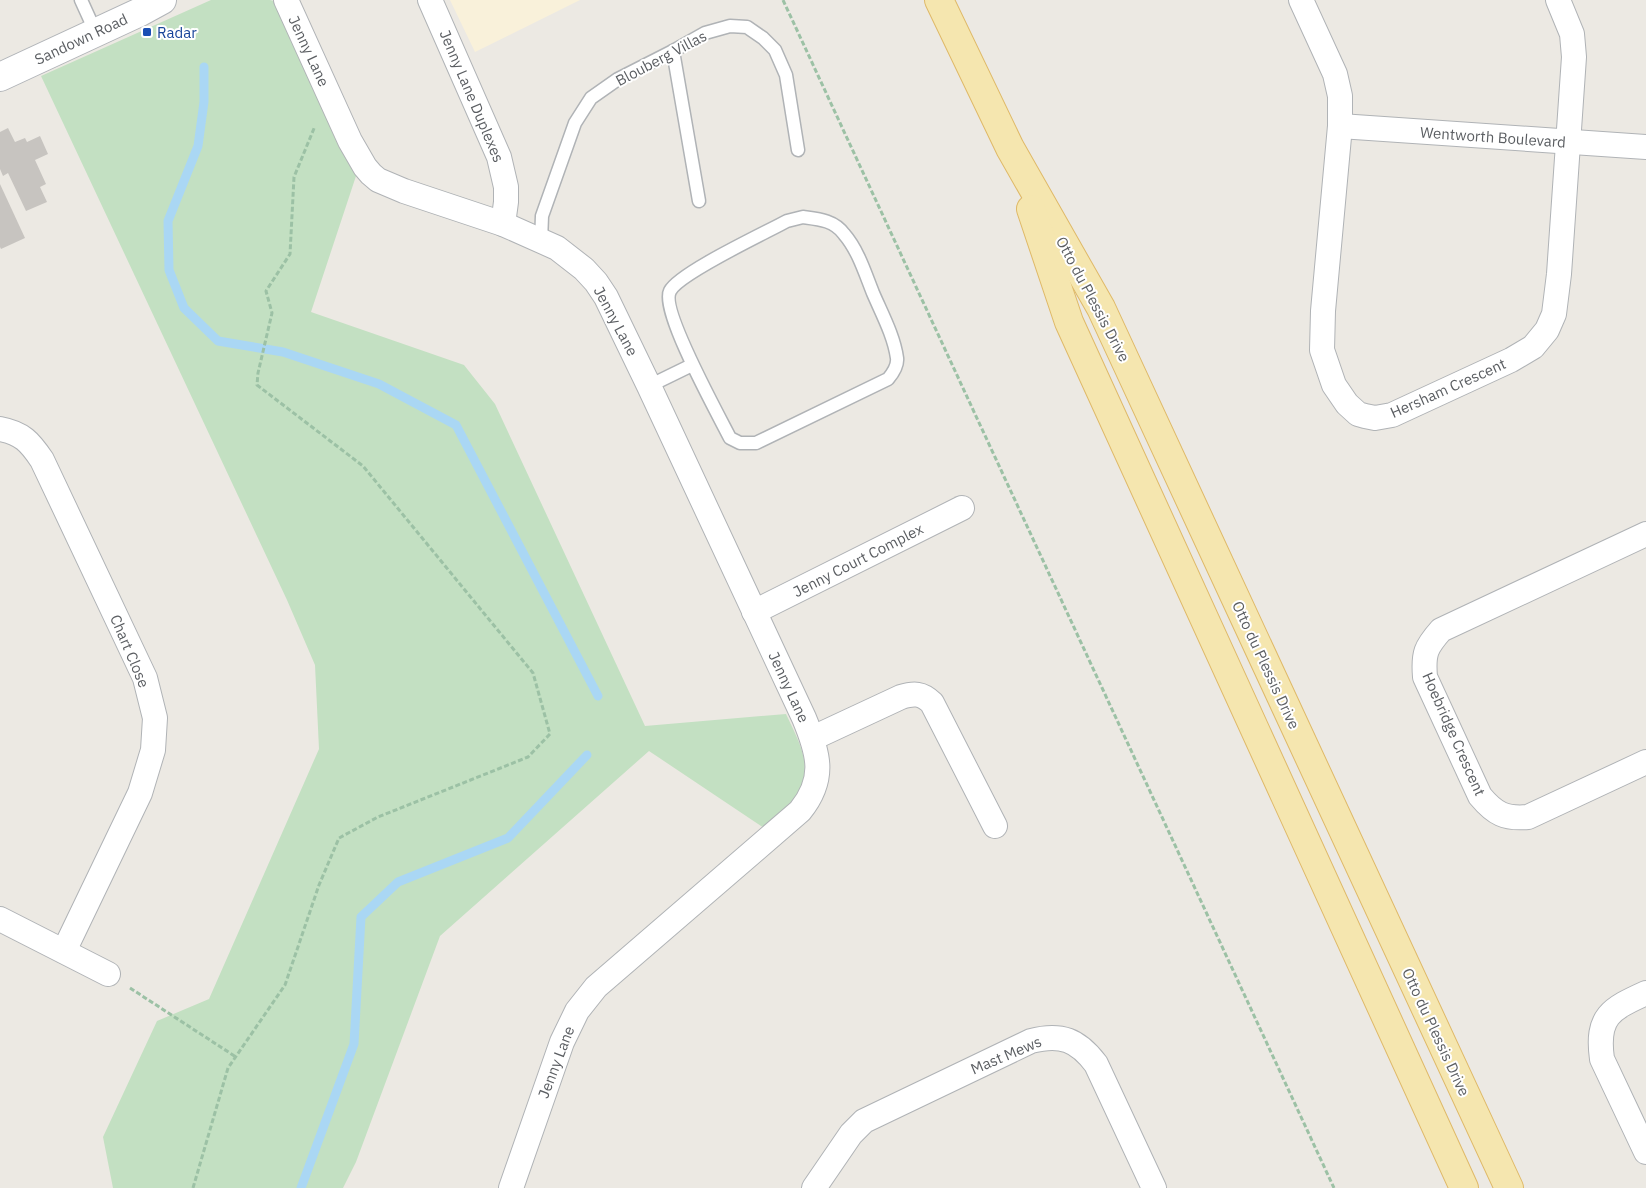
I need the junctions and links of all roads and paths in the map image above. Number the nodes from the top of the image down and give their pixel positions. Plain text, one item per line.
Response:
1 (81, 0) edge
2 (162, 0) edge
3 (286, 0) edge
4 (430, 0) edge
5 (783, 0) edge
6 (939, 0) edge
7 (1301, 0) edge
8 (1558, 0) edge
9 (96, 33) junction
10 (673, 51) junction
11 (0, 77) edge
12 (333, 102) junction
13 (1340, 126) junction
14 (1569, 142) junction
15 (1646, 147) edge
16 (1010, 148) junction
17 (798, 150) dead end
18 (699, 201) dead end
19 (503, 224) junction
20 (541, 241) junction
21 (692, 365) junction
22 (649, 386) junction
23 (0, 429) edge
24 (962, 508) dead end
25 (1646, 534) edge
26 (754, 612) junction
27 (812, 738) junction
28 (1646, 762) edge
29 (995, 826) dead end
30 (0, 919) edge
31 (64, 951) junction
32 (108, 974) joint
33 (1646, 993) edge
34 (236, 1057) junction
35 (1646, 1152) edge
36 (193, 1188) edge
37 (511, 1188) edge
38 (814, 1188) edge
39 (1154, 1188) edge
40 (1334, 1188) edge
41 (1464, 1188) edge
42 (1508, 1188) edge

1 - 9 lane
2 - 9 street, Sandown Road
3 - 12 street, Jenny Lane
4 - 19 street, Jenny Lane Duplexes
5 - 40 path
6 - 16 main road, Otto du Plessis Drive
7 - 13 street, Hersham Crescent
8 - 14 street, Hersham Crescent
9 - 11 street, Sandown Road
10 - 17 lane, Blouberg Villas
10 - 18 lane
10 - 20 lane, Blouberg Villas
12 - 19 street, Jenny Lane
12 - 34 path
13 - 14 street, Wentworth Boulevard
13 - 14 street, Hersham Crescent
14 - 15 street, Wentworth Boulevard
16 - 41 main road, Otto du Plessis Drive
16 - 42 main road, Otto du Plessis Drive
19 - 20 street, Jenny Lane
20 - 22 street, Jenny Lane
21 - 21 lane
21 - 22 lane
22 - 26 street, Jenny Lane
23 - 31 street, Chart Close
24 - 26 street, Jenny Court Complex
25 - 28 street, Hoebridge Crescent
26 - 27 street, Jenny Lane
27 - 29 street, Jenny Lane
27 - 37 street, Jenny Lane
30 - 31 street
31 - 32 street
32 - 34 path
33 - 35 street
34 - 36 path
38 - 39 street, Mast Mews

